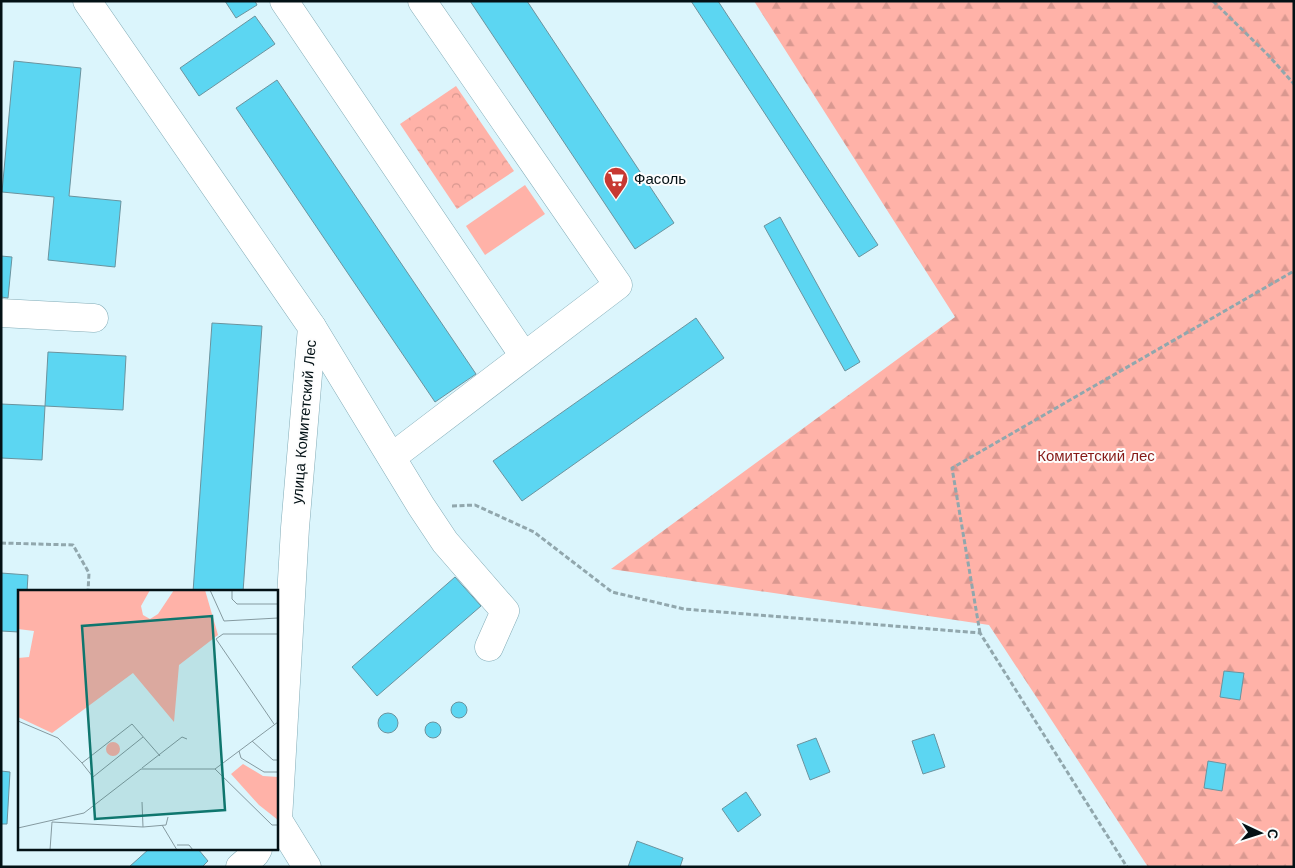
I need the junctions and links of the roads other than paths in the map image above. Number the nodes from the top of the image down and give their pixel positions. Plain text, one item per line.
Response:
1 (87, 1) edge
2 (284, 1) edge
3 (422, 1) edge
4 (1, 313) edge
5 (94, 318) dead end
6 (312, 327) junction
7 (524, 356) junction
8 (392, 457) junction
9 (489, 646) dead end
10 (278, 804) edge
11 (278, 823) edge
12 (257, 850) edge
13 (240, 867) edge
14 (307, 867) edge

1 - 6 street, улица Комитетский Лес
2 - 7 street
3 - 7 street
4 - 5 street
6 - 8 street
6 - 10 street, улица Комитетский Лес
7 - 8 street
8 - 9 street
11 - 14 street
12 - 13 street

